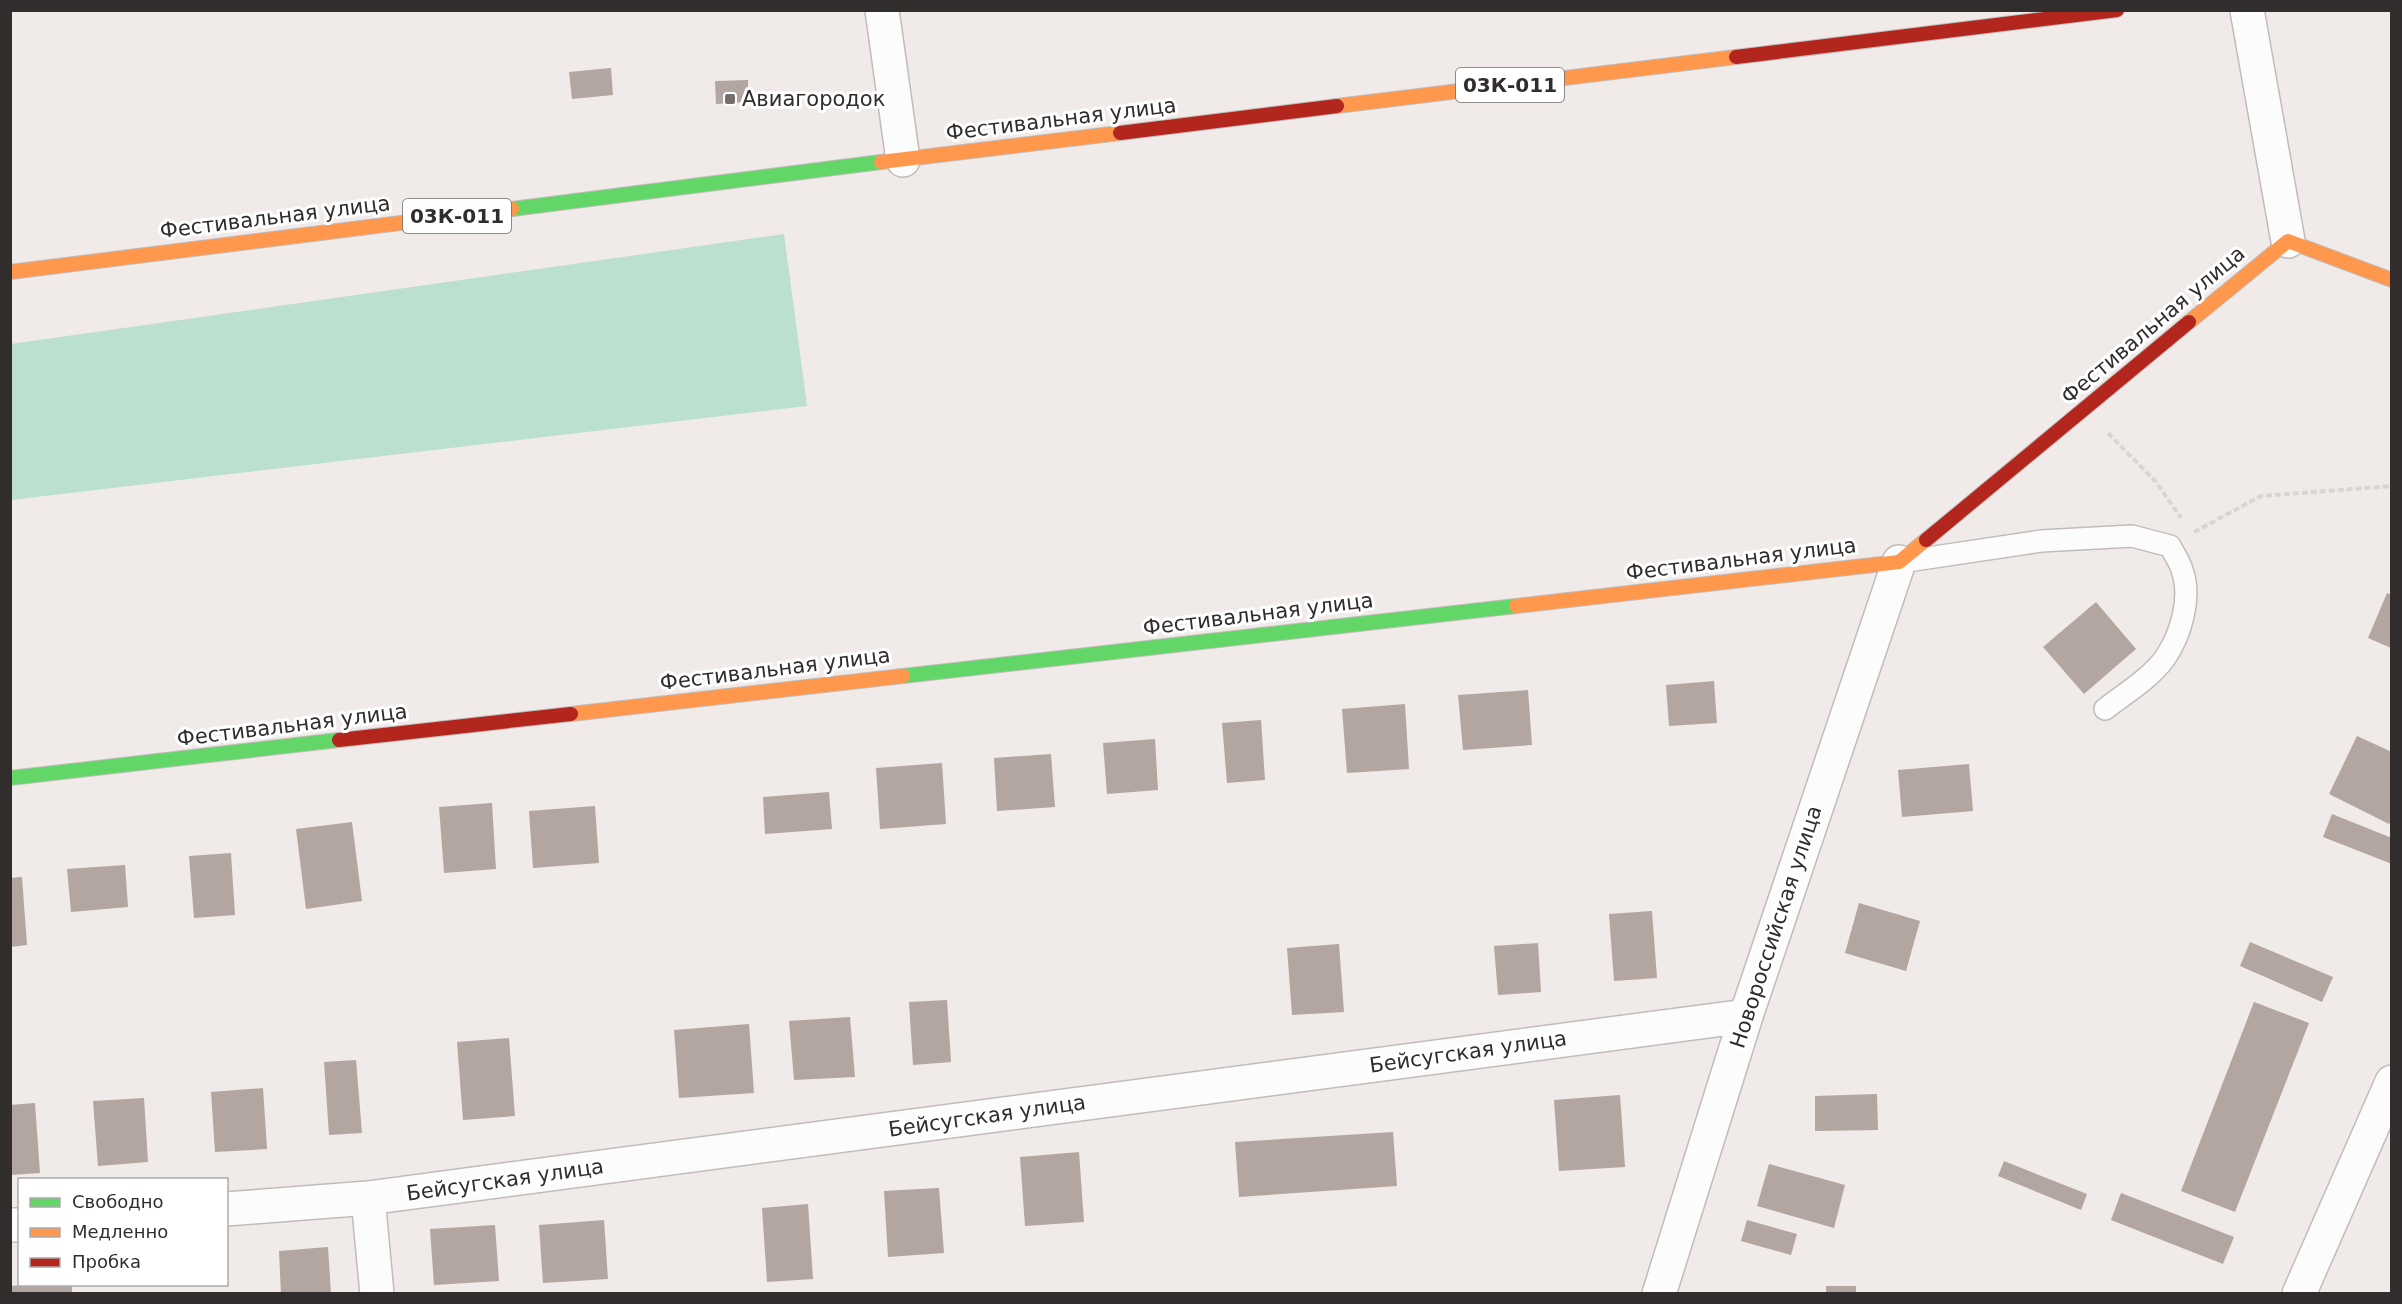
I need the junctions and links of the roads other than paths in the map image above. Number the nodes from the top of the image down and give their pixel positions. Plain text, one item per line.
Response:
1 (882, 10) edge
2 (2117, 10) edge
3 (2247, 10) edge
4 (903, 160) junction
5 (2288, 241) junction
6 (10, 272) edge
7 (2391, 280) edge
8 (1899, 562) junction
9 (2105, 709) dead end
10 (10, 778) edge
11 (1746, 1016) junction
12 (2391, 1083) edge
13 (368, 1198) junction
14 (228, 1209) edge
15 (377, 1293) edge
16 (1659, 1293) edge
17 (2299, 1293) edge

1 - 4 street
2 - 4 street, Фестивальная улица / 03К-011
3 - 5 street
4 - 6 street, Фестивальная улица / 03К-011
5 - 7 street
5 - 8 street, Фестивальная улица
8 - 9 lane
8 - 10 street, Фестивальная улица
8 - 11 street, Новороссийская улица
11 - 13 street, Бейсугская улица
11 - 16 street, Новороссийская улица
12 - 17 street
13 - 14 street, Бейсугская улица
13 - 15 street

